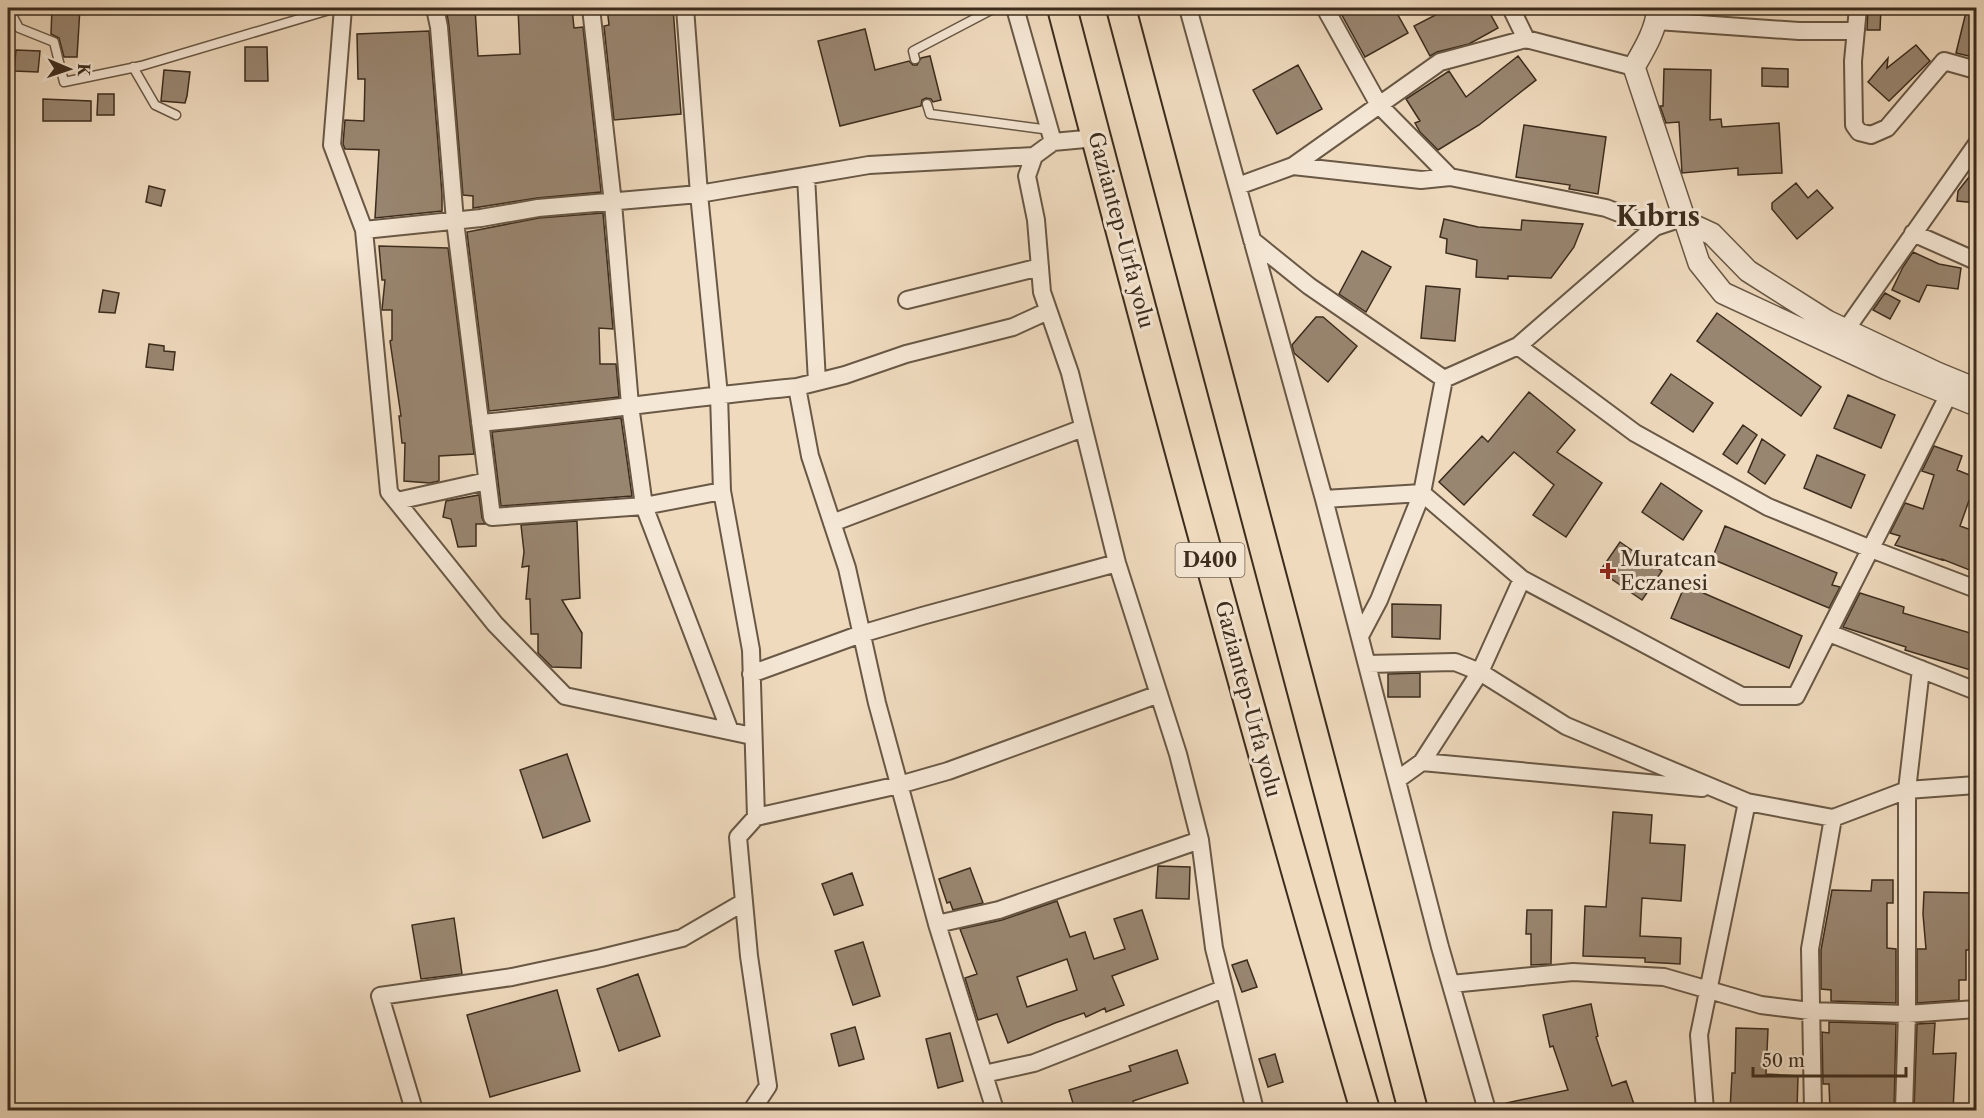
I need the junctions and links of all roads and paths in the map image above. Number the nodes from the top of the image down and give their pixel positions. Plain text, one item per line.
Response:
1 (8, 8) edge
2 (336, 8) edge
3 (343, 8) edge
4 (435, 8) edge
5 (591, 8) edge
6 (685, 8) edge
7 (995, 8) edge
8 (1015, 8) edge
9 (1062, 8) edge
10 (1121, 8) edge
11 (1188, 8) edge
12 (1325, 8) edge
13 (1511, 8) edge
14 (1858, 8) edge
15 (1658, 14) edge
16 (1856, 31) junction
17 (1526, 39) junction
18 (915, 59) dead end
19 (133, 67) junction
20 (1634, 68) junction
21 (1977, 70) edge
22 (927, 104) dead end
23 (1379, 105) junction
24 (176, 115) dead end
25 (1051, 136) junction
26 (1096, 138) junction
27 (1977, 145) edge
28 (1034, 156) junction
29 (1293, 166) junction
30 (806, 176) junction
31 (1450, 177) junction
32 (1238, 186) junction
33 (699, 194) junction
34 (613, 202) junction
35 (1686, 220) junction
36 (455, 221) junction
37 (1655, 227) junction
38 (364, 230) junction
39 (1913, 234) junction
40 (1252, 240) junction
41 (1977, 261) edge
42 (1040, 267) junction
43 (907, 300) dead end
44 (1048, 311) junction
45 (1845, 331) junction
46 (1518, 346) junction
47 (1444, 379) junction
48 (817, 382) junction
49 (797, 387) junction
50 (1977, 388) edge
51 (718, 394) junction
52 (1949, 394) junction
53 (630, 405) junction
54 (1977, 405) edge
55 (480, 423) junction
56 (1083, 428) junction
57 (488, 481) junction
58 (722, 491) junction
59 (1422, 493) junction
60 (1324, 499) junction
61 (397, 501) junction
62 (644, 506) junction
63 (832, 523) junction
64 (1871, 549) junction
65 (1117, 563) junction
66 (1522, 579) junction
67 (1977, 589) edge
68 (1829, 633) junction
69 (861, 634) junction
70 (1360, 636) junction
71 (1367, 664) junction
72 (1921, 669) junction
73 (1480, 672) junction
74 (752, 674) junction
75 (1977, 691) edge
76 (1159, 694) junction
77 (730, 731) junction
78 (752, 736) junction
79 (1422, 762) junction
80 (1397, 780) junction
81 (899, 785) junction
82 (1977, 785) edge
83 (1718, 790) junction
84 (1907, 790) junction
85 (1748, 802) junction
86 (756, 817) junction
87 (1833, 818) junction
88 (1200, 840) junction
89 (744, 902) junction
90 (937, 924) junction
91 (1451, 984) junction
92 (1223, 989) junction
93 (1707, 990) junction
94 (1977, 1009) edge
95 (1810, 1011) junction
96 (1907, 1014) junction
97 (984, 1074) junction
98 (414, 1110) edge
99 (752, 1110) edge
100 (995, 1110) edge
101 (1255, 1110) edge
102 (1365, 1110) edge
103 (1413, 1110) edge
104 (1487, 1110) edge
105 (1705, 1110) edge
106 (1813, 1110) edge
107 (1904, 1110) edge

1 - 19 lane
2 - 19 lane
3 - 38 street
4 - 36 street
5 - 34 street
6 - 33 street
7 - 18 lane
8 - 25 street
9 - 26 highway, Gaziantep-Urfa yolu / D400
10 - 103 highway, D400
11 - 32 street
12 - 23 street
13 - 17 street
14 - 16 street
15 - 16 street
15 - 20 street
16 - 21 street
17 - 20 street
17 - 23 street
19 - 24 lane
20 - 35 street
22 - 25 lane
23 - 29 street
23 - 31 street
25 - 26 street
25 - 28 street
26 - 102 highway, Gaziantep-Urfa yolu / D400
27 - 39 street
28 - 30 street
28 - 42 street
29 - 31 street
29 - 32 street
30 - 33 street
30 - 48 street
31 - 37 street
32 - 40 street
33 - 34 street
33 - 51 street
34 - 36 street
34 - 53 street
35 - 37 street
35 - 45 street
35 - 52 street
36 - 38 street
36 - 55 street
37 - 46 street
38 - 61 street
39 - 41 street
39 - 45 street
40 - 47 street
40 - 60 street
42 - 43 street
42 - 44 street
44 - 48 street
44 - 56 street
45 - 50 street
46 - 47 street
46 - 64 street
47 - 59 street
48 - 49 street
49 - 51 street
49 - 63 street
51 - 53 street
51 - 58 street
52 - 54 street
52 - 64 street
53 - 55 street
53 - 62 street
55 - 57 street
56 - 63 street
56 - 65 street
57 - 61 street
57 - 62 street
58 - 62 street
58 - 74 street
59 - 60 street
59 - 66 street
59 - 70 street
60 - 70 street
61 - 77 street
62 - 77 street
63 - 69 street
64 - 67 street
64 - 68 street
65 - 69 street
65 - 76 street
66 - 68 street
66 - 73 street
68 - 72 street
69 - 74 street
69 - 81 street
70 - 71 street
71 - 73 street
71 - 80 street
72 - 75 street
72 - 84 street
73 - 79 street
73 - 83 street
74 - 78 street
76 - 81 street
76 - 88 street
77 - 78 street
78 - 86 street
79 - 80 street
79 - 83 street
80 - 91 street
81 - 86 street
81 - 90 street
82 - 84 street
83 - 85 street
84 - 87 street
84 - 96 street
85 - 87 street
85 - 93 street
86 - 89 street
87 - 95 street
88 - 90 street
88 - 92 street
89 - 98 street
89 - 99 street
90 - 97 street
91 - 93 street
91 - 104 street
92 - 97 street
92 - 101 street
93 - 95 street
93 - 105 street
94 - 96 street
95 - 96 street
95 - 106 street
96 - 107 street
97 - 100 street

